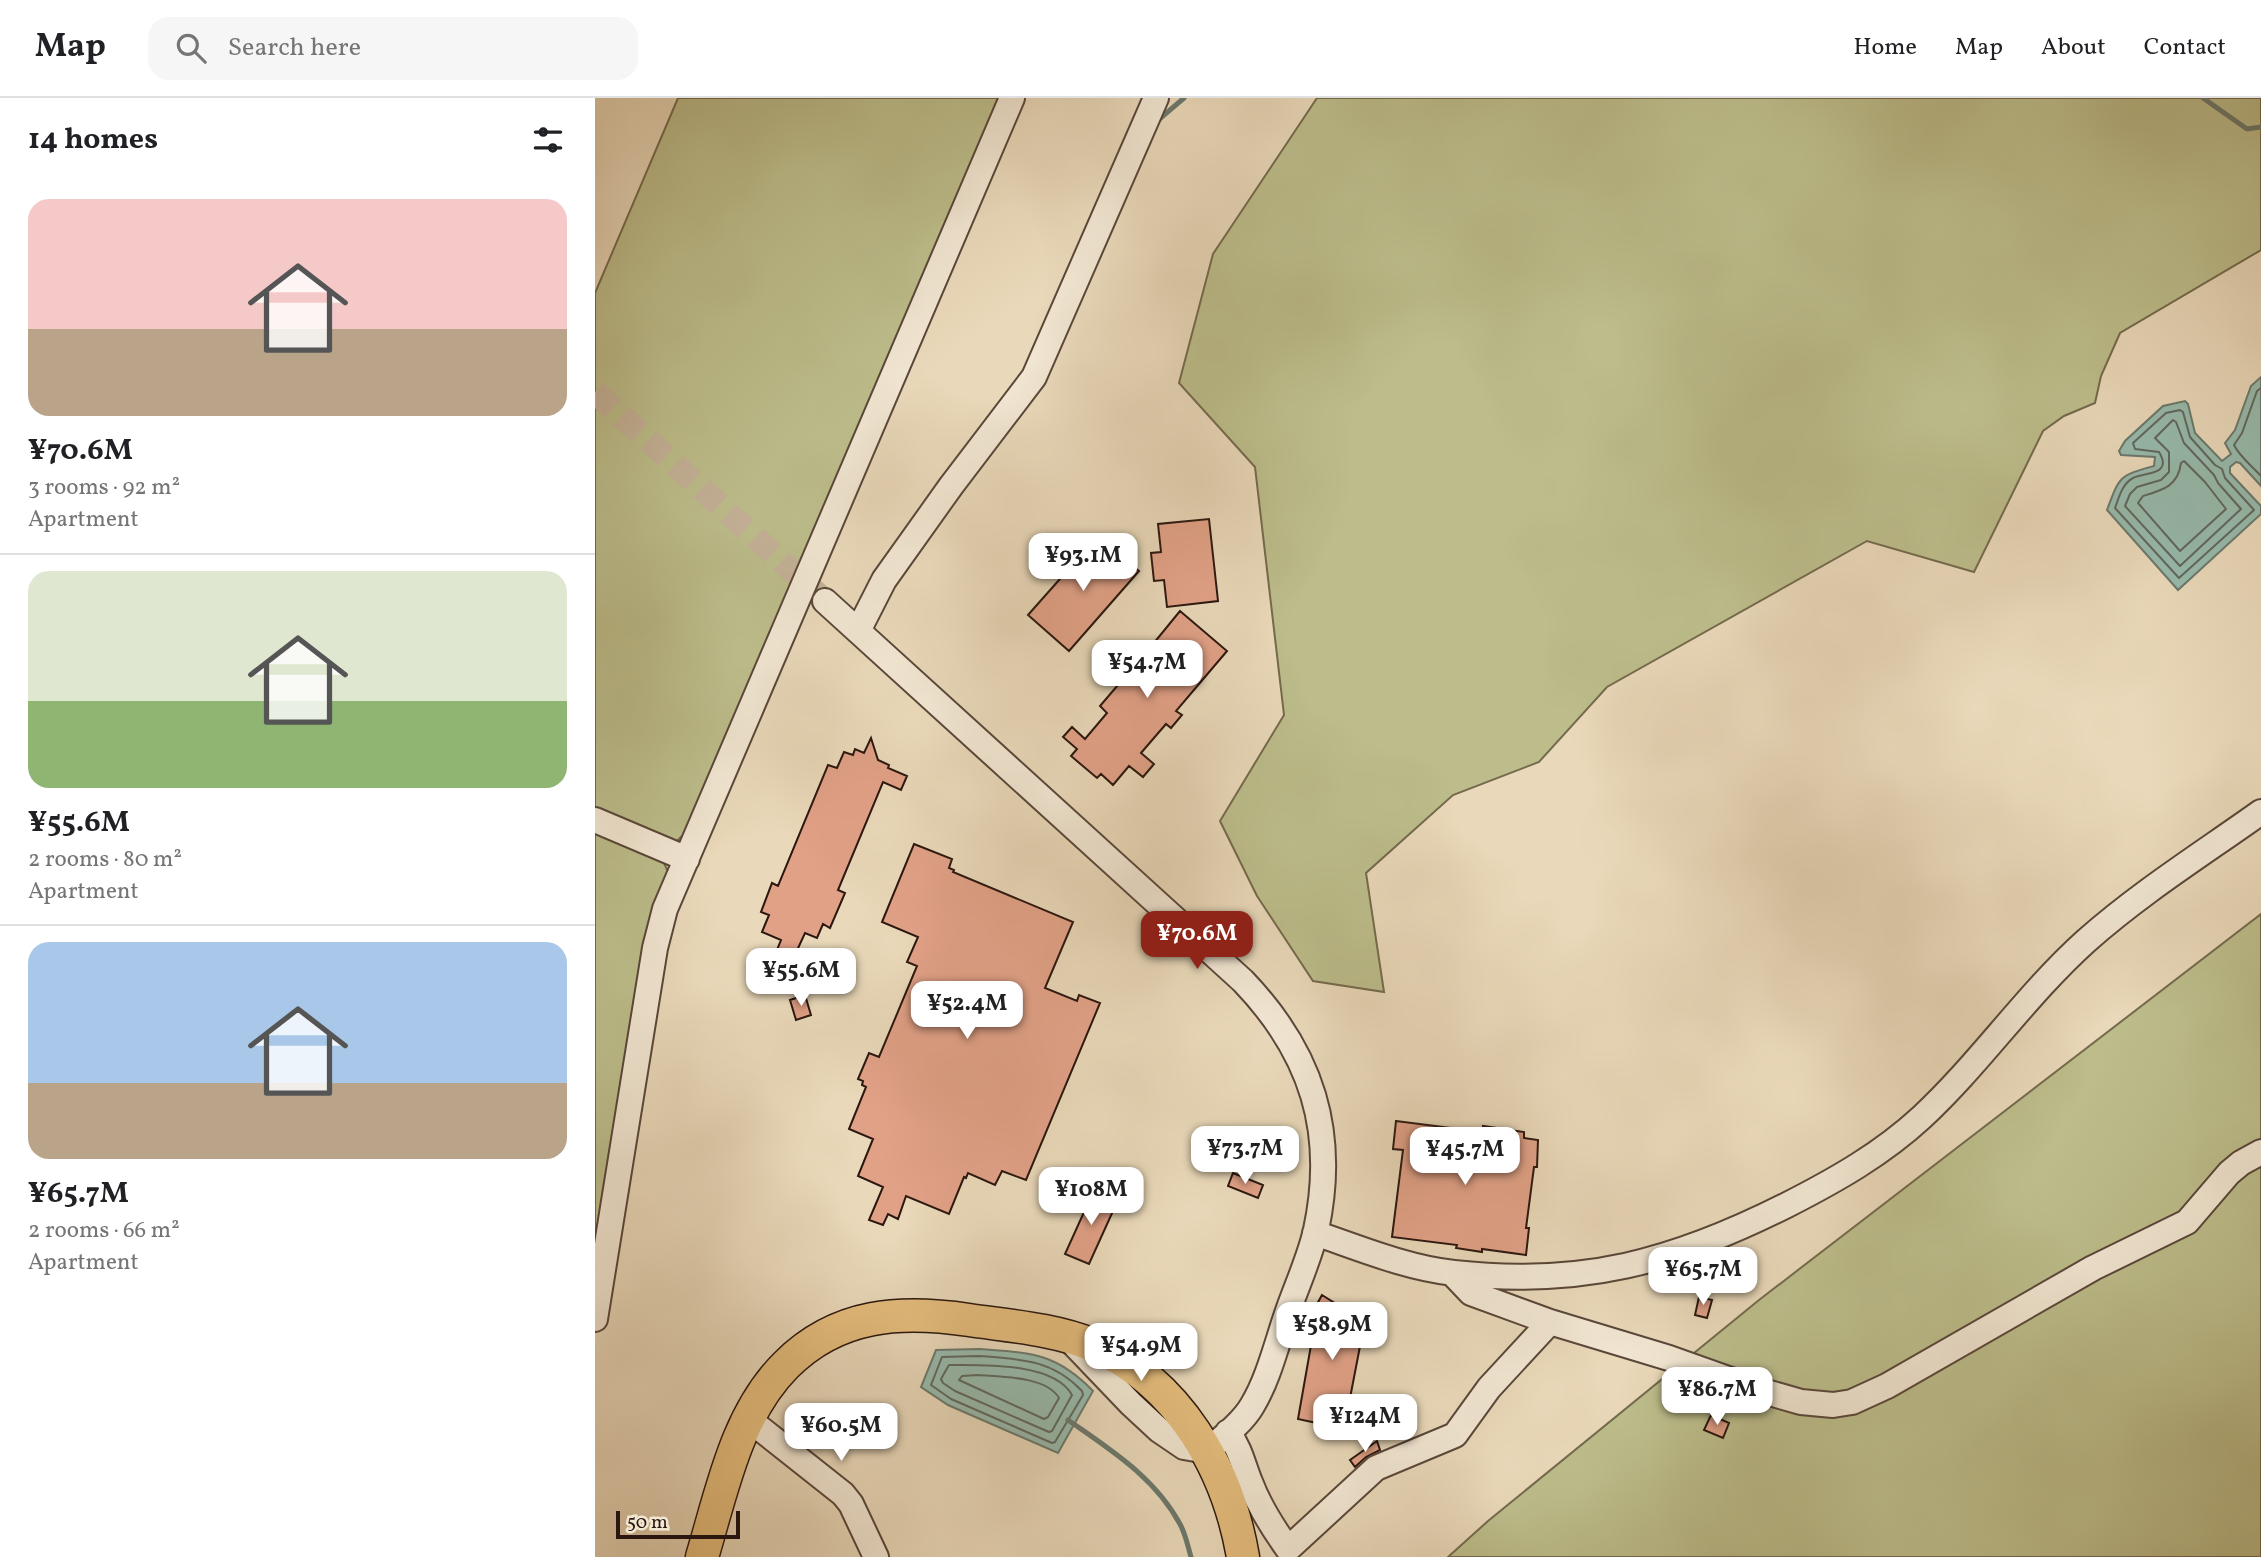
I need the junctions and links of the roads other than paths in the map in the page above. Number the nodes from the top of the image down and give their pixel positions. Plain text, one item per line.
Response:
1 (1012, 98) edge
2 (1156, 98) edge
3 (825, 601) tunnel mouth
4 (858, 631) junction
5 (2261, 812) edge
6 (595, 820) edge
7 (687, 859) junction
8 (2261, 1152) edge
9 (1315, 1233) junction
10 (1452, 1273) junction
11 (595, 1319) edge
12 (1551, 1321) junction
13 (747, 1418) junction
14 (1218, 1442) junction
15 (702, 1557) edge
16 (876, 1557) edge
17 (1243, 1557) edge

1 - 7 street
2 - 4 street
3 - 4 street
4 - 9 street
5 - 10 street
6 - 7 street
7 - 11 street
8 - 12 street
9 - 10 street
9 - 14 street
10 - 12 street
12 - 14 street
13 - 14 main road
13 - 15 main road
13 - 16 street
14 - 17 main road

